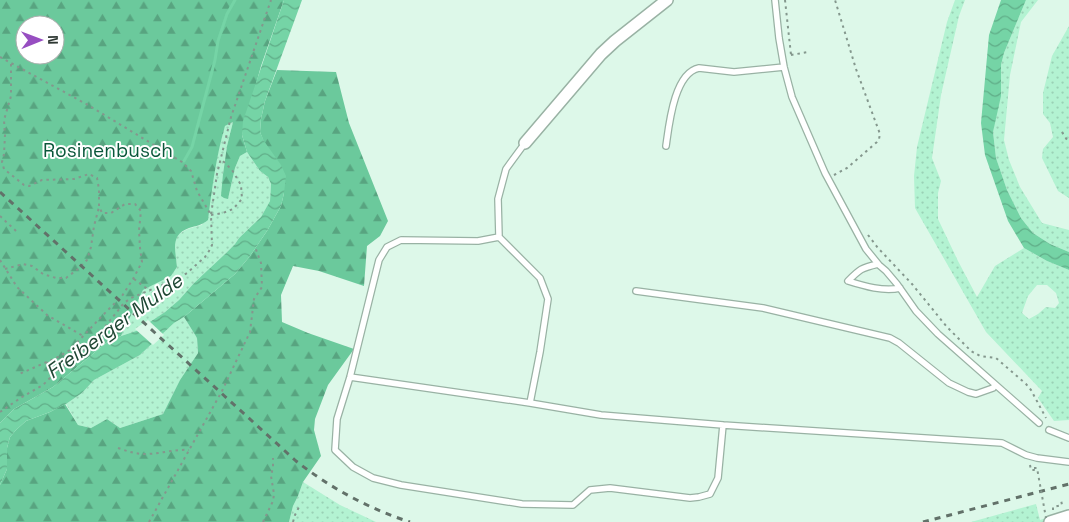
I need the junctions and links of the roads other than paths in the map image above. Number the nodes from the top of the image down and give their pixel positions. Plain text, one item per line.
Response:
1 (667, 0) edge
2 (775, 0) edge
3 (784, 67) junction
4 (525, 143) joint
5 (666, 146) dead end
6 (498, 237) junction
7 (878, 264) junction
8 (900, 288) junction
9 (636, 291) dead end
10 (350, 377) junction
11 (995, 385) junction
12 (530, 403) junction
13 (1039, 423) dead end
14 (723, 425) junction
15 (1049, 430) road end
16 (1069, 438) edge
17 (1069, 462) edge
18 (1069, 516) edge
19 (1048, 520) edge

1 - 4 street
2 - 3 lane
3 - 5 lane
3 - 7 lane
4 - 6 lane
6 - 10 lane
6 - 12 lane
7 - 8 lane
7 - 8 lane
8 - 11 lane
9 - 11 lane
10 - 12 lane
10 - 14 lane
11 - 13 lane
12 - 14 lane
14 - 17 lane
15 - 16 lane
18 - 19 street

